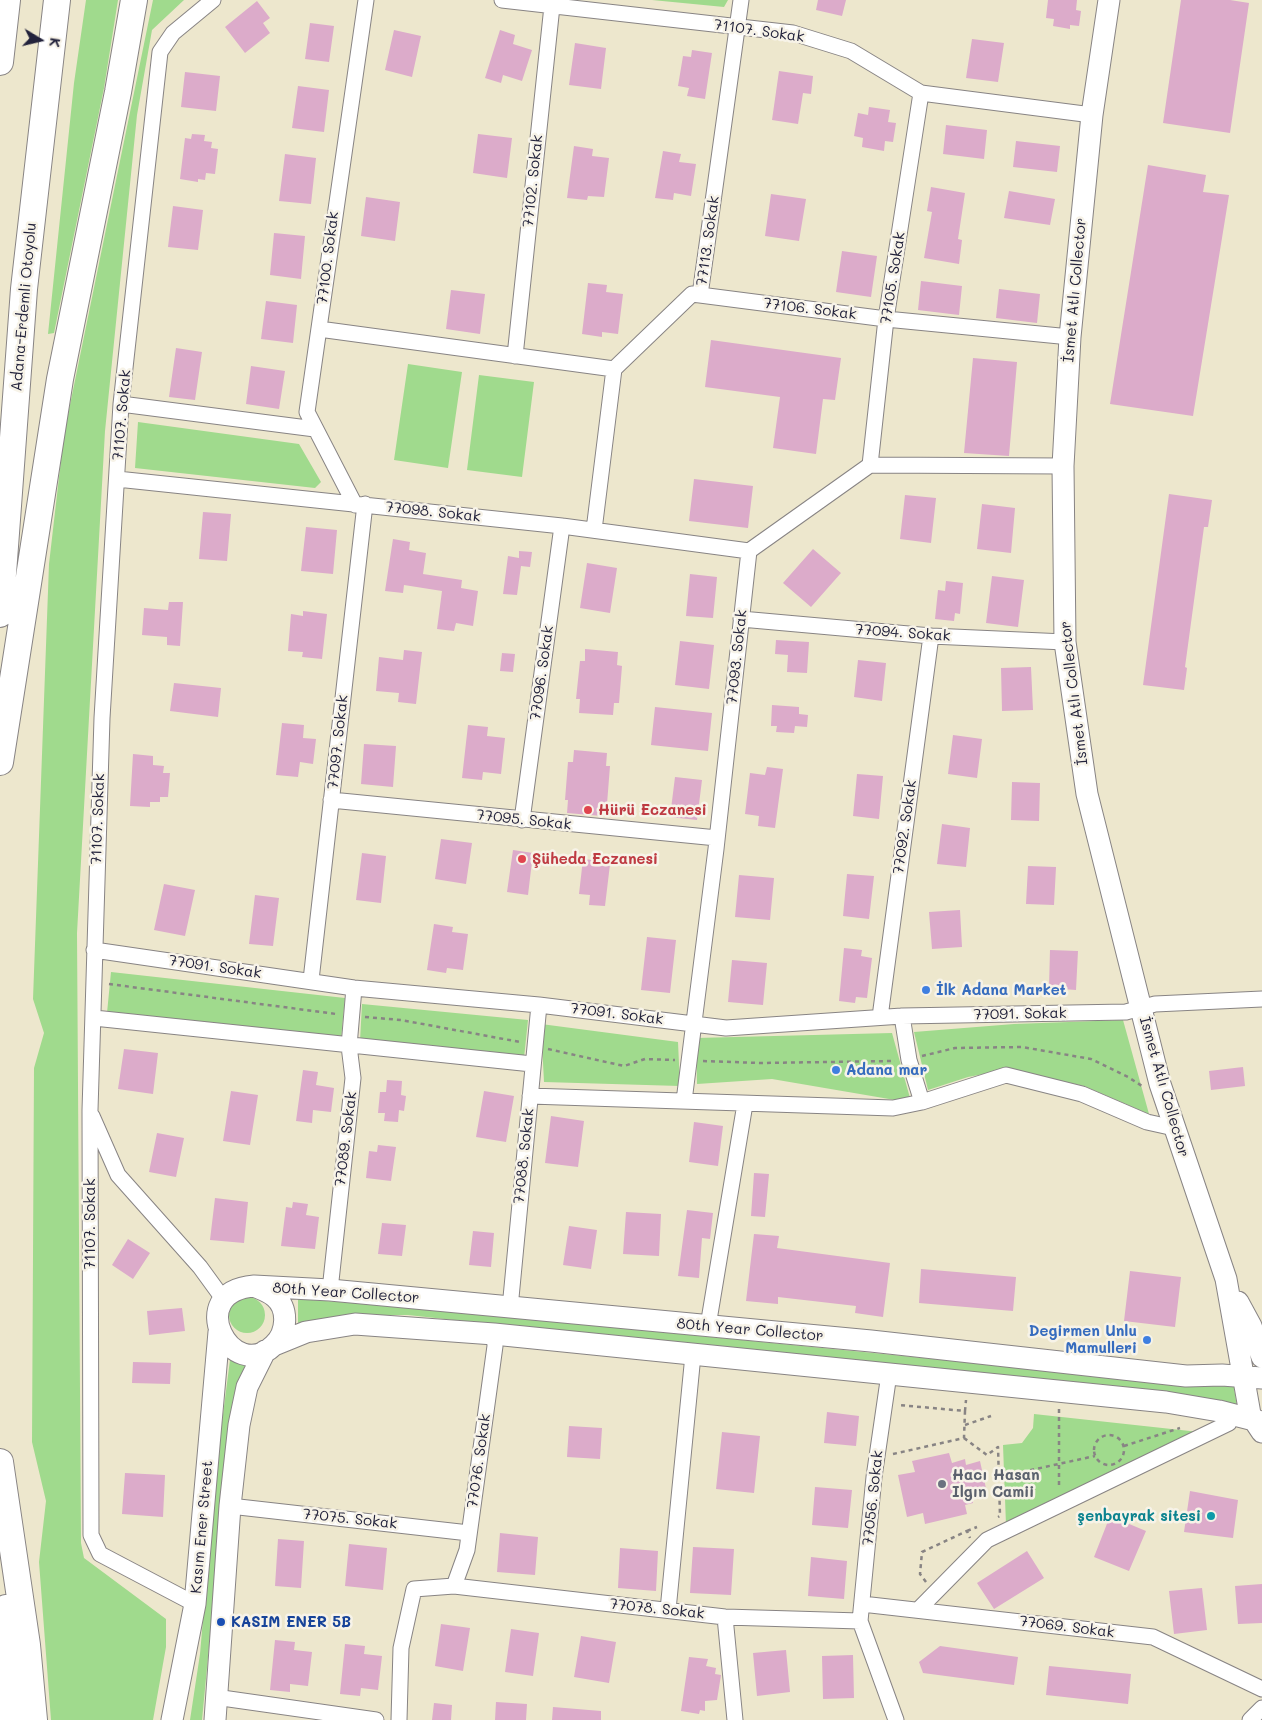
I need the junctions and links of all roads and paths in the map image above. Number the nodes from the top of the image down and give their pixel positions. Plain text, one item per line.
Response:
1 (7, 0) edge
2 (57, 0) edge
3 (134, 0) edge
4 (212, 0) edge
5 (366, 0) edge
6 (502, 0) edge
7 (741, 0) edge
8 (1109, 0) edge
9 (552, 6) junction
10 (736, 28) junction
11 (0, 62) edge
12 (922, 93) junction
13 (1092, 115) junction
14 (700, 295) junction
15 (886, 319) junction
16 (319, 330) junction
17 (1070, 337) junction
18 (515, 356) junction
19 (614, 369) junction
20 (121, 404) junction
21 (315, 429) junction
22 (870, 465) junction
23 (1063, 466) junction
24 (117, 479) junction
25 (360, 504) junction
26 (562, 526) junction
27 (594, 530) junction
28 (749, 551) junction
29 (0, 614) edge
30 (741, 619) junction
31 (931, 636) junction
32 (1065, 642) junction
33 (0, 762) edge
34 (331, 800) junction
35 (522, 820) junction
36 (717, 838) junction
37 (94, 950) junction
38 (311, 980) junction
39 (103, 984) dead end
40 (354, 988) junction
41 (1262, 999) edge
42 (538, 1005) junction
43 (1141, 1006) junction
44 (343, 1015) dead end
45 (902, 1016) junction
46 (361, 1017) dead end
47 (880, 1017) junction
48 (94, 1018) junction
49 (694, 1023) junction
50 (529, 1044) junction
51 (349, 1046) junction
52 (689, 1060) junction
53 (909, 1060) junction
54 (532, 1064) junction
55 (1160, 1084) junction
56 (530, 1096) junction
57 (684, 1101) junction
58 (922, 1102) junction
59 (745, 1104) junction
60 (90, 1110) junction
61 (1174, 1128) junction
62 (1226, 1279) junction
63 (254, 1286) junction
64 (330, 1290) junction
65 (224, 1300) junction
66 (510, 1308) junction
67 (708, 1326) junction
68 (219, 1332) junction
69 (494, 1334) junction
70 (270, 1348) junction
71 (693, 1355) junction
72 (1262, 1357) edge
73 (889, 1374) junction
74 (1253, 1378) edge
75 (1059, 1401) dead end
76 (966, 1403) dead end
77 (896, 1405) dead end
78 (965, 1411) junction
79 (1232, 1414) junction
80 (991, 1416) dead end
81 (965, 1425) junction
82 (1260, 1425) edge
83 (1181, 1428) dead end
84 (964, 1438) junction
85 (894, 1444) dead end
86 (1124, 1446) junction
87 (893, 1454) junction
88 (1094, 1456) junction
89 (0, 1462) edge
90 (892, 1463) dead end
91 (1059, 1463) junction
92 (999, 1477) junction
93 (0, 1491) edge
94 (1058, 1505) junction
95 (230, 1506) junction
96 (992, 1520) dead end
97 (984, 1524) dead end
98 (966, 1531) junction
99 (469, 1533) junction
100 (970, 1539) dead end
101 (198, 1577) junction
102 (224, 1578) junction
103 (927, 1583) dead end
104 (454, 1586) junction
105 (195, 1604) junction
106 (862, 1604) junction
107 (668, 1610) junction
108 (918, 1610) junction
109 (724, 1616) junction
110 (860, 1621) junction
111 (1262, 1689) edge
112 (215, 1698) junction
113 (1262, 1708) edge
114 (13, 1720) edge
115 (34, 1720) edge
116 (172, 1720) edge
117 (184, 1720) edge
118 (206, 1720) edge
119 (214, 1720) edge
120 (376, 1720) edge
121 (399, 1720) edge
122 (735, 1720) edge
123 (896, 1720) edge
124 (1250, 1720) edge

1 - 11 highway
2 - 29 highway, Adana-Erdemli Otoyolu
3 - 33 highway
4 - 20 street, 71107. Sokak
5 - 16 street, 77100. Sokak
6 - 9 street, 71107. Sokak
7 - 10 street, 77113. Sokak
8 - 13 main road, İsmet Atlı Collector
9 - 10 street, 71107. Sokak
9 - 18 street, 77102. Sokak
10 - 12 street, 71107. Sokak
10 - 14 street, 77113. Sokak
12 - 13 street, 71107. Sokak
12 - 15 street, 77105. Sokak
13 - 17 main road, İsmet Atlı Collector
14 - 15 street, 77106. Sokak
14 - 19 street, 77113. Sokak
15 - 17 street, 77106. Sokak
15 - 22 street, 77105. Sokak
16 - 18 street
16 - 21 street, 77100. Sokak
17 - 23 main road, İsmet Atlı Collector
18 - 19 street
19 - 27 street
20 - 21 street
20 - 24 street, 71107. Sokak
21 - 25 street, 77100. Sokak
22 - 23 street
22 - 28 street
23 - 32 main road, İsmet Atlı Collector
24 - 25 street, 77098. Sokak
24 - 37 street, 71107. Sokak
25 - 26 street, 77098. Sokak
25 - 34 street, 77097. Sokak
26 - 27 street, 77098. Sokak
26 - 35 street, 77096. Sokak
27 - 28 street, 77098. Sokak
28 - 30 street, 77093. Sokak
30 - 31 street, 77094. Sokak
30 - 36 street, 77093. Sokak
31 - 32 street, 77094. Sokak
31 - 47 street, 77092. Sokak
32 - 43 main road, İsmet Atlı Collector
34 - 35 street, 77095. Sokak
34 - 38 street, 77097. Sokak
35 - 36 street, 77095. Sokak
36 - 49 street, 77093. Sokak
37 - 38 street, 77091. Sokak
37 - 48 street, 71107. Sokak
38 - 40 street, 77091. Sokak
39 - 44 path
40 - 42 street, 77091. Sokak
40 - 51 street, 77089. Sokak
41 - 43 street, 77091. Sokak
42 - 49 street, 77091. Sokak
42 - 50 street, 77088. Sokak
43 - 45 street, 77091. Sokak
43 - 55 main road, İsmet Atlı Collector
45 - 47 street, 77091. Sokak
45 - 53 street
46 - 50 path
47 - 49 street, 77091. Sokak
48 - 51 street
48 - 60 street, 71107. Sokak
49 - 52 street, 77093. Sokak
50 - 52 path
50 - 54 street, 77088. Sokak
51 - 54 street
51 - 64 street, 77089. Sokak
52 - 53 path
52 - 57 street, 77093. Sokak
53 - 55 path
53 - 58 street
54 - 56 street, 77088. Sokak
55 - 61 main road, İsmet Atlı Collector
56 - 57 street
56 - 66 street, 77088. Sokak
57 - 59 street
58 - 59 street
58 - 61 street
59 - 67 street
60 - 65 street
60 - 105 street, 71107. Sokak
61 - 62 main road, İsmet Atlı Collector
62 - 72 main road, İsmet Atlı Collector
62 - 74 main road, İsmet Atlı Collector
63 - 64 main road, 80th Year Collector
63 - 65 main road
63 - 70 main road
64 - 66 main road, 80th Year Collector
65 - 68 main road
66 - 67 main road, 80th Year Collector
67 - 74 main road, 80th Year Collector
68 - 70 main road
68 - 101 main road, Kasım Ener Street
69 - 70 main road, 80th Year Collector
69 - 71 main road, 80th Year Collector
69 - 99 street, 77076. Sokak
70 - 95 main road, Kasım Ener Street
71 - 73 main road, 80th Year Collector
71 - 107 street
73 - 79 main road, 80th Year Collector
73 - 106 street, 77056. Sokak
74 - 82 main road, İsmet Atlı Collector
75 - 91 path
76 - 78 path
77 - 78 path
78 - 81 path
79 - 82 main road, 80th Year Collector
79 - 94 street
80 - 81 path
81 - 84 path
83 - 86 path
84 - 87 path
84 - 92 path
85 - 87 path
86 - 88 path
86 - 88 path
87 - 90 path
88 - 91 path
89 - 115 highway
91 - 92 path
91 - 94 path
92 - 96 path
93 - 114 highway
94 - 108 street
95 - 99 street, 77075. Sokak
95 - 102 main road, Kasım Ener Street
97 - 98 path
98 - 100 path
98 - 103 path
99 - 104 street, 77076. Sokak
101 - 105 main road, Kasım Ener Street
101 - 117 main road
102 - 112 main road, Kasım Ener Street
102 - 118 main road
104 - 107 street, 77078. Sokak
104 - 121 street, 77078. Sokak
105 - 116 main road, Kasım Ener Street
106 - 108 street, 77069. Sokak
106 - 110 street, 77056. Sokak
107 - 109 street, 77078. Sokak
108 - 111 street, 77069. Sokak
109 - 110 street, 77078. Sokak
109 - 122 street
110 - 123 street
112 - 119 main road, Kasım Ener Street
112 - 120 street
113 - 124 street

